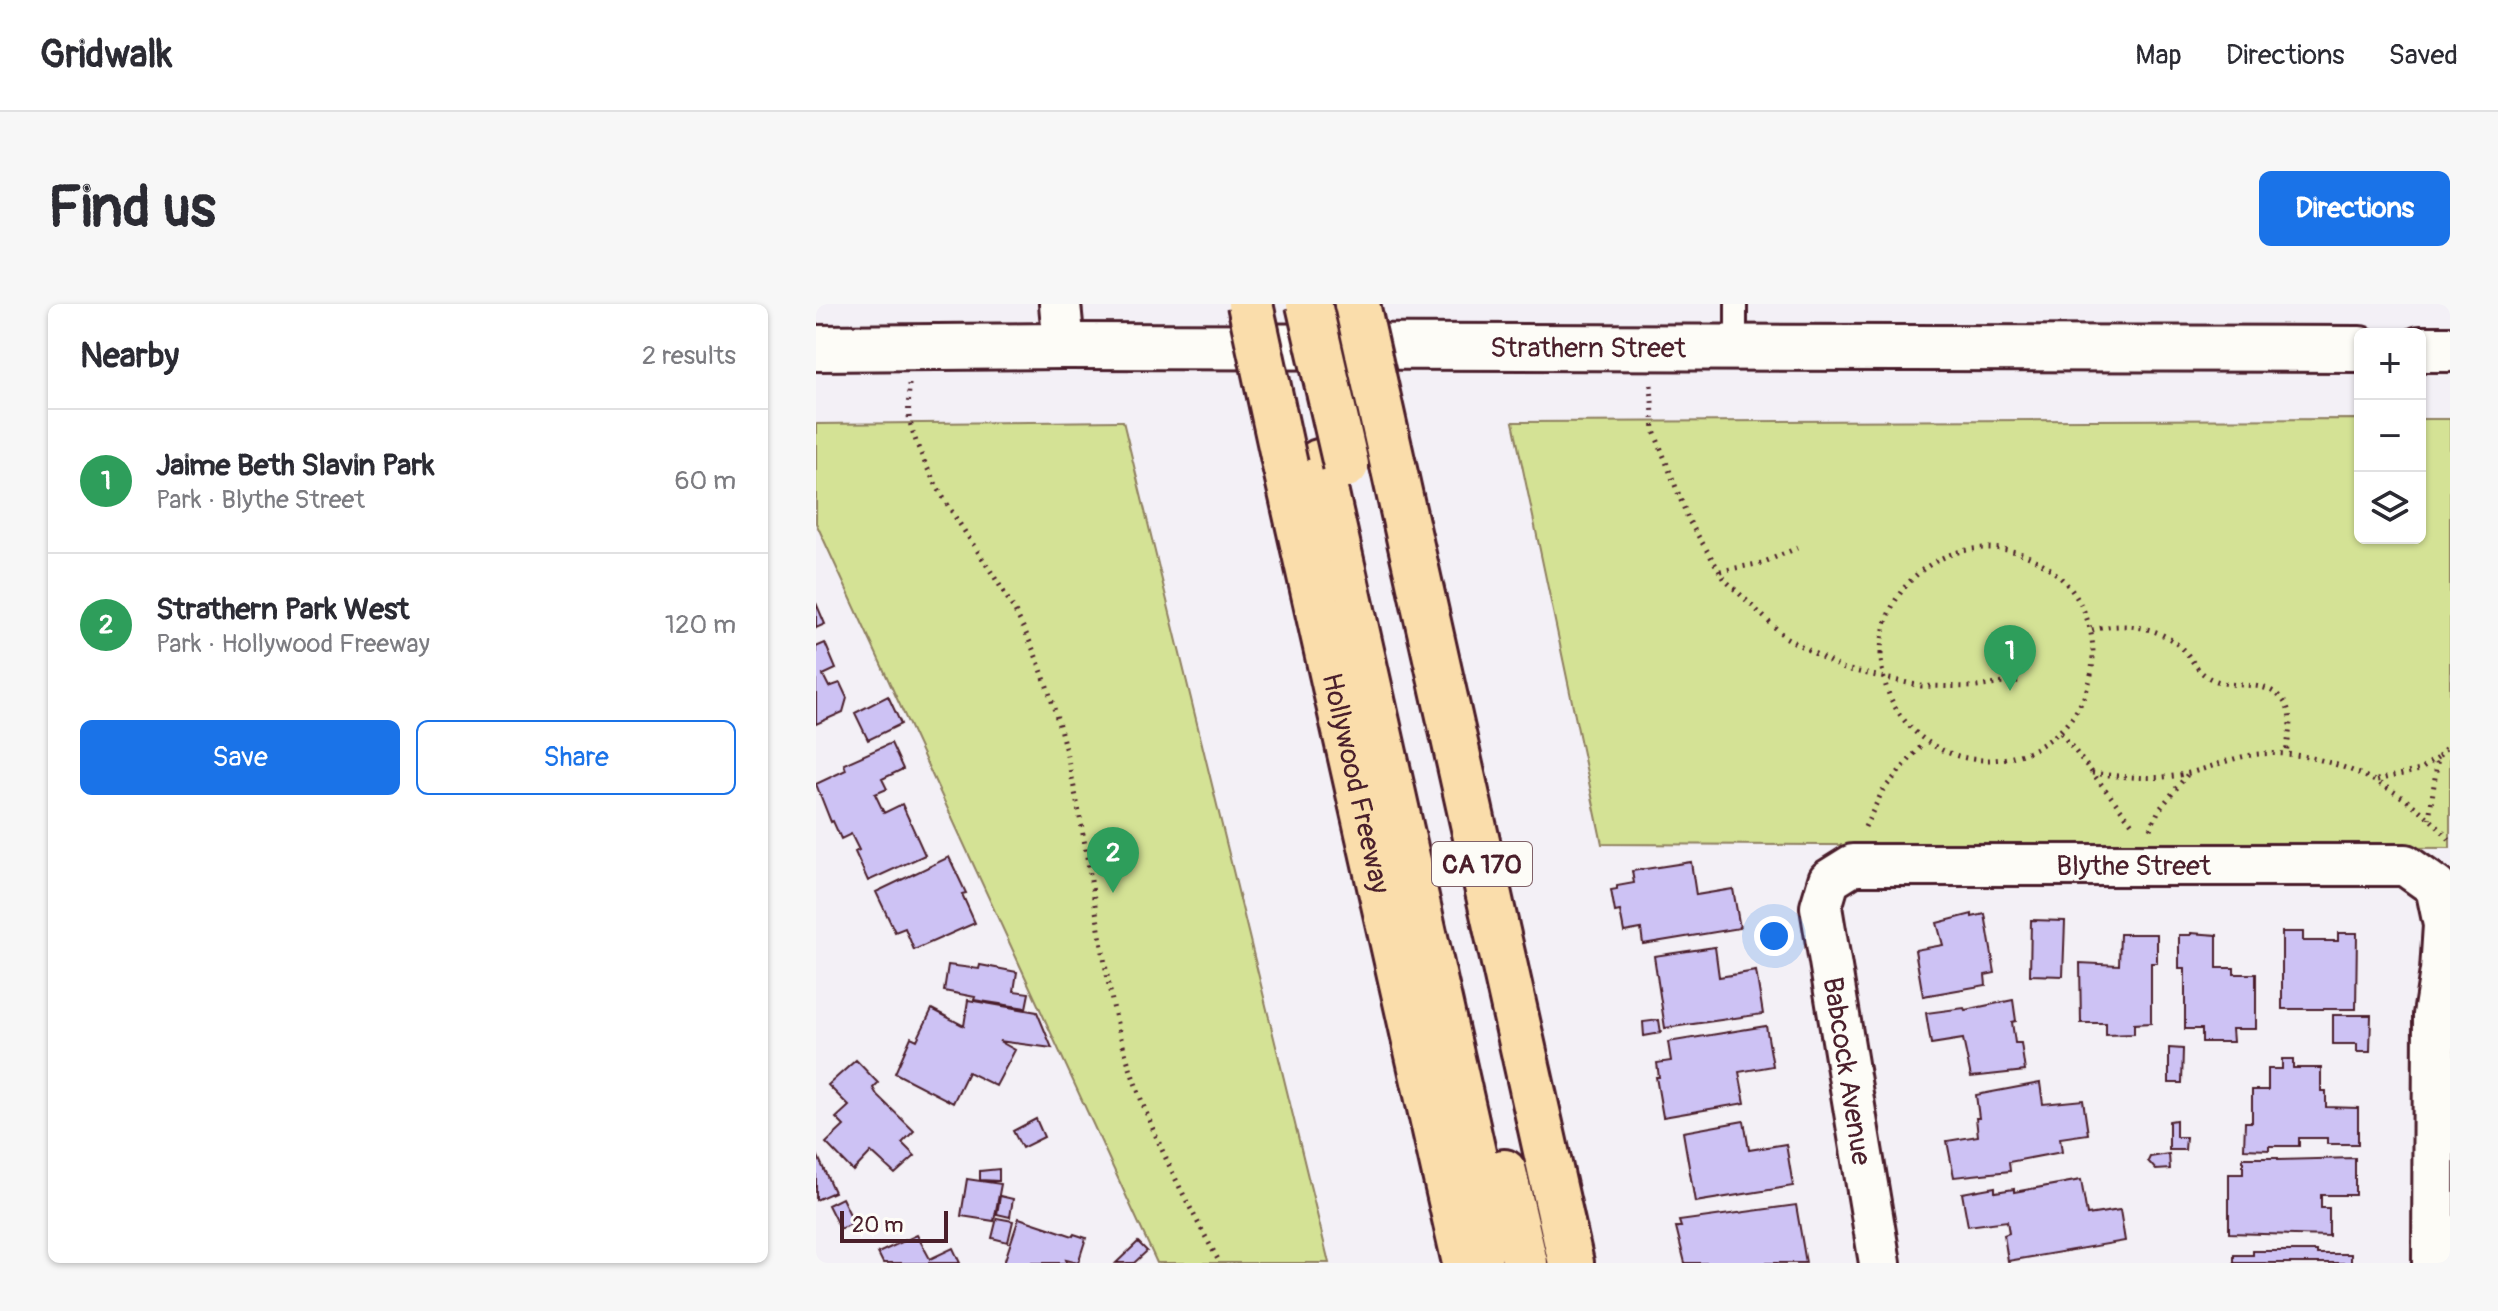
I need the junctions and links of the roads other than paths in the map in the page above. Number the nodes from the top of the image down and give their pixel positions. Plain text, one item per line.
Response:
1 (1250, 304) edge
2 (1283, 304) edge
3 (1309, 304) edge
4 (1357, 304) edge
5 (1736, 304) edge
6 (1062, 325) edge
7 (816, 348) edge
8 (1736, 348) junction
9 (2354, 349) edge
10 (2426, 349) edge
11 (2450, 349) edge
12 (1317, 464) junction
13 (1841, 873) joint
14 (1465, 1263) edge
15 (1478, 1263) edge
16 (1525, 1263) edge
17 (1571, 1263) edge
18 (1880, 1263) edge
19 (2433, 1263) edge

1 - 12 highway, Hollywood Freeway, bridge
2 - 12 highway
3 - 12 highway, bridge
4 - 17 highway, CA 170, bridge
5 - 8 lane
6 - 7 street, Strathern Street
6 - 8 street, Strathern Street
8 - 9 street, Strathern Street
10 - 11 street
12 - 14 highway, Hollywood Freeway
12 - 15 highway
12 - 16 highway
13 - 18 street, Babcock Avenue
13 - 19 street, Blythe Street

